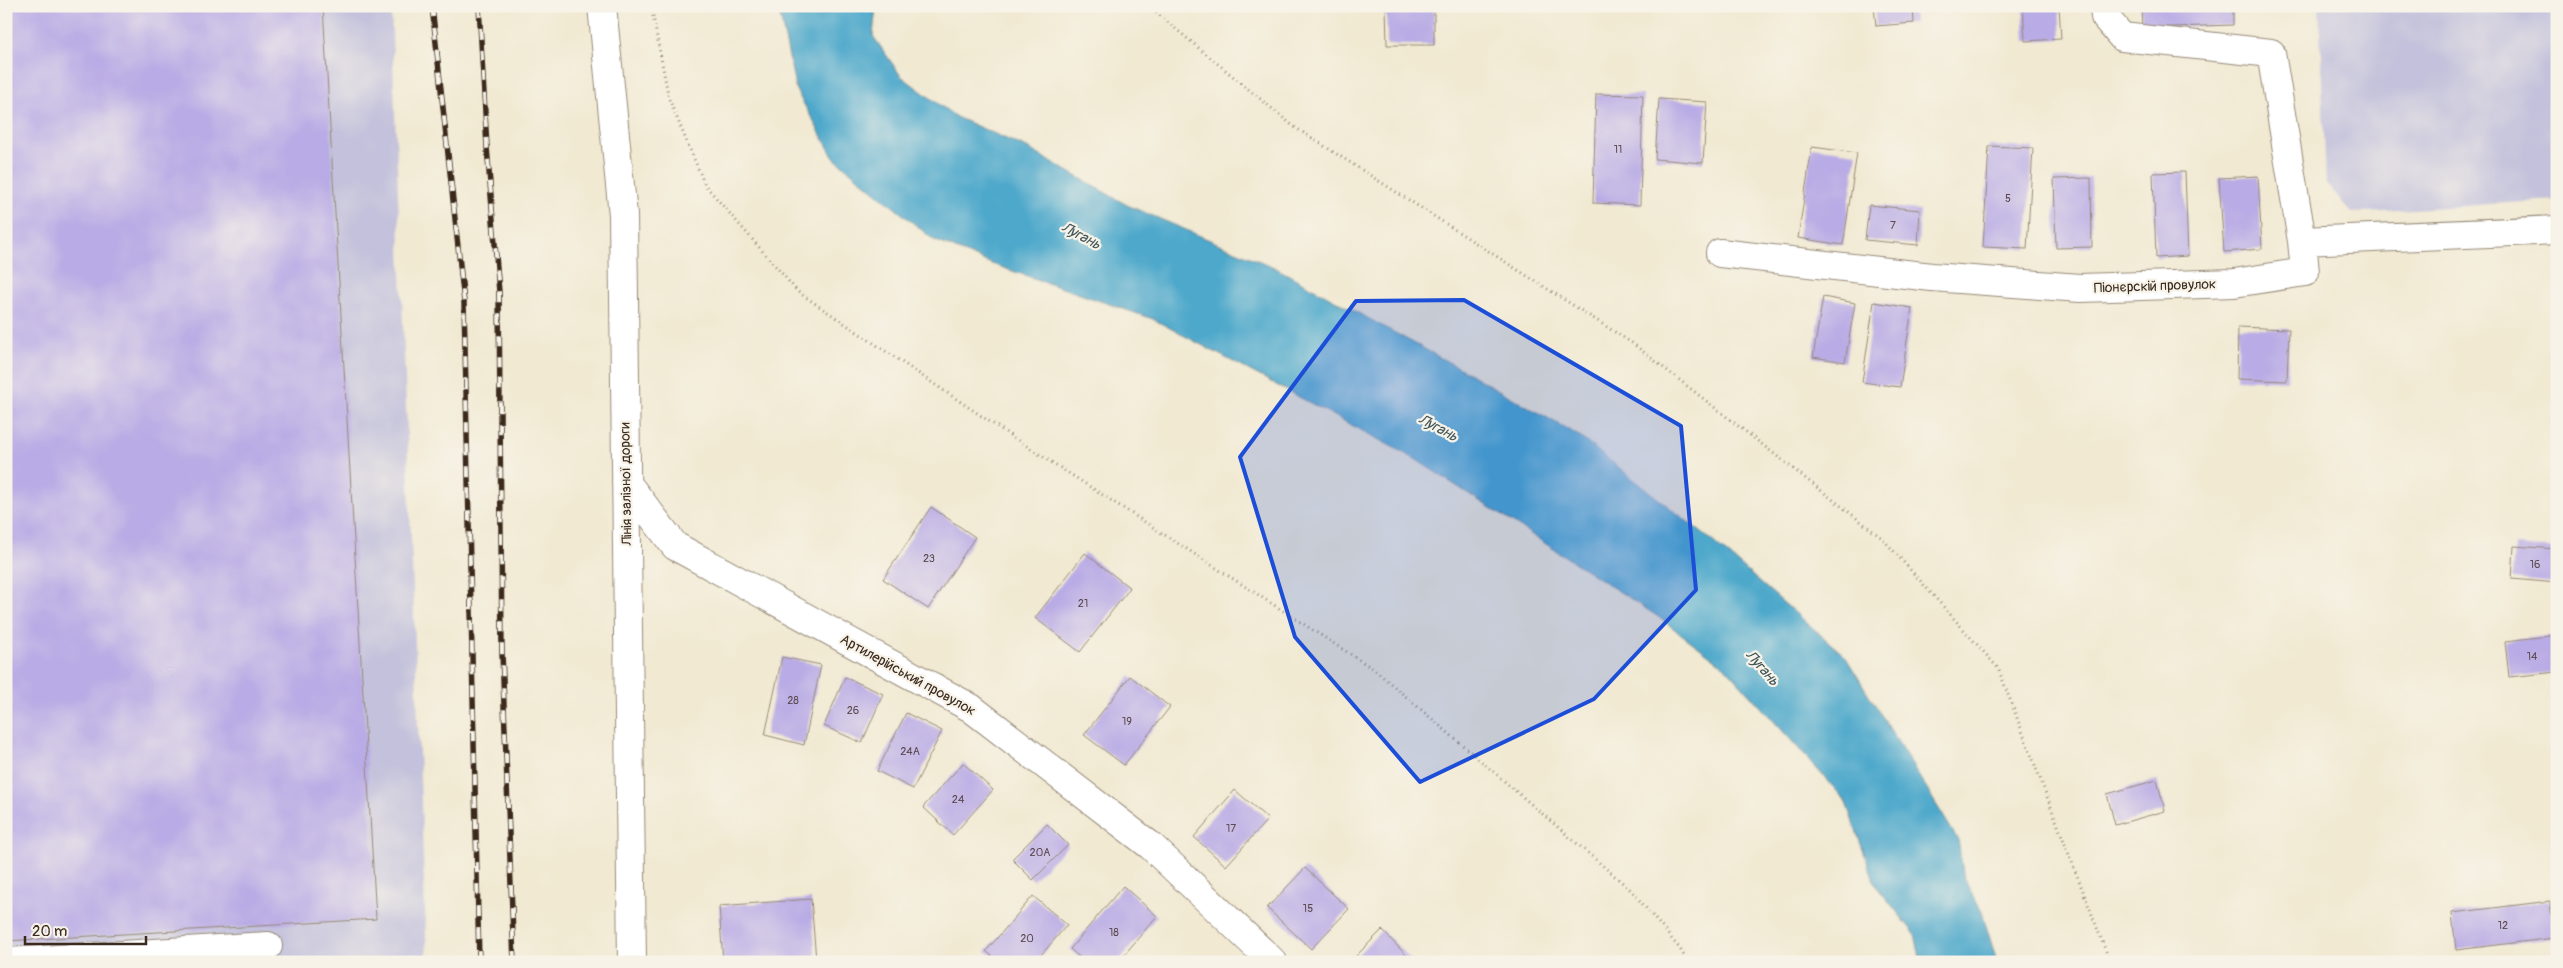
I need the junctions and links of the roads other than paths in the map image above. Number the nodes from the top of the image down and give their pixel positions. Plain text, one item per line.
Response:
1 (602, 6) edge
2 (2104, 6) edge
3 (2557, 230) edge
4 (2302, 241) junction
5 (1720, 253) dead end
6 (626, 482) junction
7 (268, 946) dead end
8 (9, 962) edge
9 (632, 962) edge
10 (1273, 962) edge

1 - 6 street, Лінія залізної дороги
2 - 4 street
3 - 4 street
4 - 5 street, Піонєрскій провулок
6 - 9 street, Лінія залізної дороги
6 - 10 street, Артилерійський провулок
7 - 8 street

